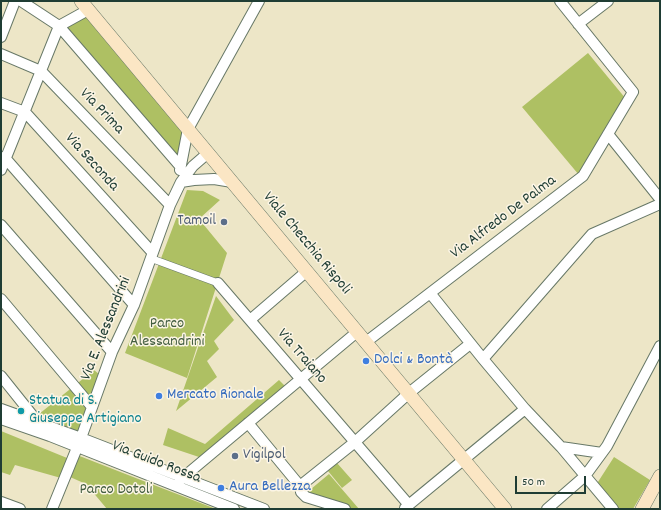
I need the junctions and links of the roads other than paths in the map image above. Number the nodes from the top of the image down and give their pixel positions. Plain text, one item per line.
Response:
1 (15, 1) edge
2 (21, 1) edge
3 (259, 1) edge
4 (560, 1) edge
5 (608, 1) edge
6 (84, 5) edge
7 (5, 16) edge
8 (578, 24) junction
9 (59, 26) junction
10 (1, 37) edge
11 (1, 54) edge
12 (41, 71) junction
13 (1, 104) edge
14 (24, 112) junction
15 (188, 129) junction
16 (608, 134) junction
17 (208, 154) junction
18 (3, 158) edge
19 (180, 166) junction
20 (1, 170) edge
21 (181, 182) junction
22 (232, 182) junction
23 (660, 199) edge
24 (660, 204) edge
25 (170, 205) junction
26 (1, 224) edge
27 (151, 255) junction
28 (307, 271) junction
29 (218, 283) joint
30 (430, 293) junction
31 (1, 299) edge
32 (134, 305) junction
33 (250, 320) junction
34 (357, 332) junction
35 (366, 342) junction
36 (470, 344) junction
37 (660, 346) edge
38 (112, 352) junction
39 (483, 359) junction
40 (1, 376) edge
41 (300, 379) junction
42 (409, 393) junction
43 (92, 407) junction
44 (1, 409) edge
45 (525, 409) junction
46 (1, 419) edge
47 (38, 422) junction
48 (248, 423) junction
49 (50, 436) junction
50 (81, 438) junction
51 (355, 442) junction
52 (560, 446) junction
53 (77, 448) junction
54 (602, 453) junction
55 (465, 460) junction
56 (585, 476) junction
57 (660, 476) edge
58 (183, 478) junction
59 (174, 486) junction
60 (300, 486) junction
61 (1, 502) edge
62 (407, 507) edge
63 (20, 509) edge
64 (52, 509) edge
65 (234, 509) edge
66 (264, 509) edge
67 (345, 509) edge
68 (506, 509) edge
69 (547, 509) edge
70 (613, 509) edge
71 (642, 509) edge

1 - 7 street
2 - 9 street
3 - 15 street, Via E. Alessandrini
4 - 8 street
5 - 8 street
6 - 9 street
6 - 15 main road, Viale Checchia Rispoli
7 - 10 street
8 - 16 street, Via Alfredo De Palma
9 - 12 street
9 - 19 street
11 - 12 street, Via Prima
12 - 14 street
12 - 25 street, Via Prima
13 - 14 street, Via Seconda
14 - 18 street
14 - 27 street, Via Seconda
15 - 17 main road, Viale Checchia Rispoli
15 - 19 street, Via E. Alessandrini
16 - 23 street
16 - 30 street, Via Alfredo De Palma
17 - 21 street, Via E. Alessandrini
17 - 22 main road, Viale Checchia Rispoli
18 - 20 street
18 - 32 street
19 - 21 street, Via E. Alessandrini
21 - 22 street
21 - 25 street, Via E. Alessandrini
22 - 28 main road, Viale Checchia Rispoli
24 - 39 street
25 - 27 street, Via E. Alessandrini
26 - 38 street
27 - 29 street, Via Traiano
27 - 32 street, Via E. Alessandrini
28 - 33 street
28 - 34 main road, Viale Checchia Rispoli
29 - 33 street, Via Traiano
30 - 35 street, Via Alfredo De Palma
30 - 36 street
31 - 43 street
32 - 38 street, Via E. Alessandrini
33 - 41 street, Via Traiano
34 - 35 main road, Viale Checchia Rispoli
34 - 41 street
35 - 42 main road, Viale Checchia Rispoli
36 - 39 street
36 - 42 street
37 - 54 street
38 - 43 street, Via E. Alessandrini
39 - 45 street
40 - 47 street
41 - 48 street
41 - 51 street, Via Traiano
42 - 51 street
42 - 55 main road, Viale Checchia Rispoli
43 - 50 street, Via E. Alessandrini
44 - 47 street
45 - 52 street
45 - 55 street
46 - 49 street, Via Guido Rossa
47 - 49 street
47 - 50 street
48 - 58 street
48 - 60 street
49 - 53 street, Via Guido Rossa
50 - 53 street, Via E. Alessandrini
50 - 58 street
51 - 60 street
51 - 62 street, Via Traiano
52 - 54 street
52 - 56 street
53 - 59 street, Via Guido Rossa
53 - 64 street, Via E. Alessandrini
54 - 56 street
55 - 62 street
55 - 68 main road, Viale Checchia Rispoli
56 - 69 street
56 - 70 street
57 - 71 main road
58 - 59 street
58 - 66 street
59 - 65 street, Via Guido Rossa
60 - 67 street
61 - 63 street

